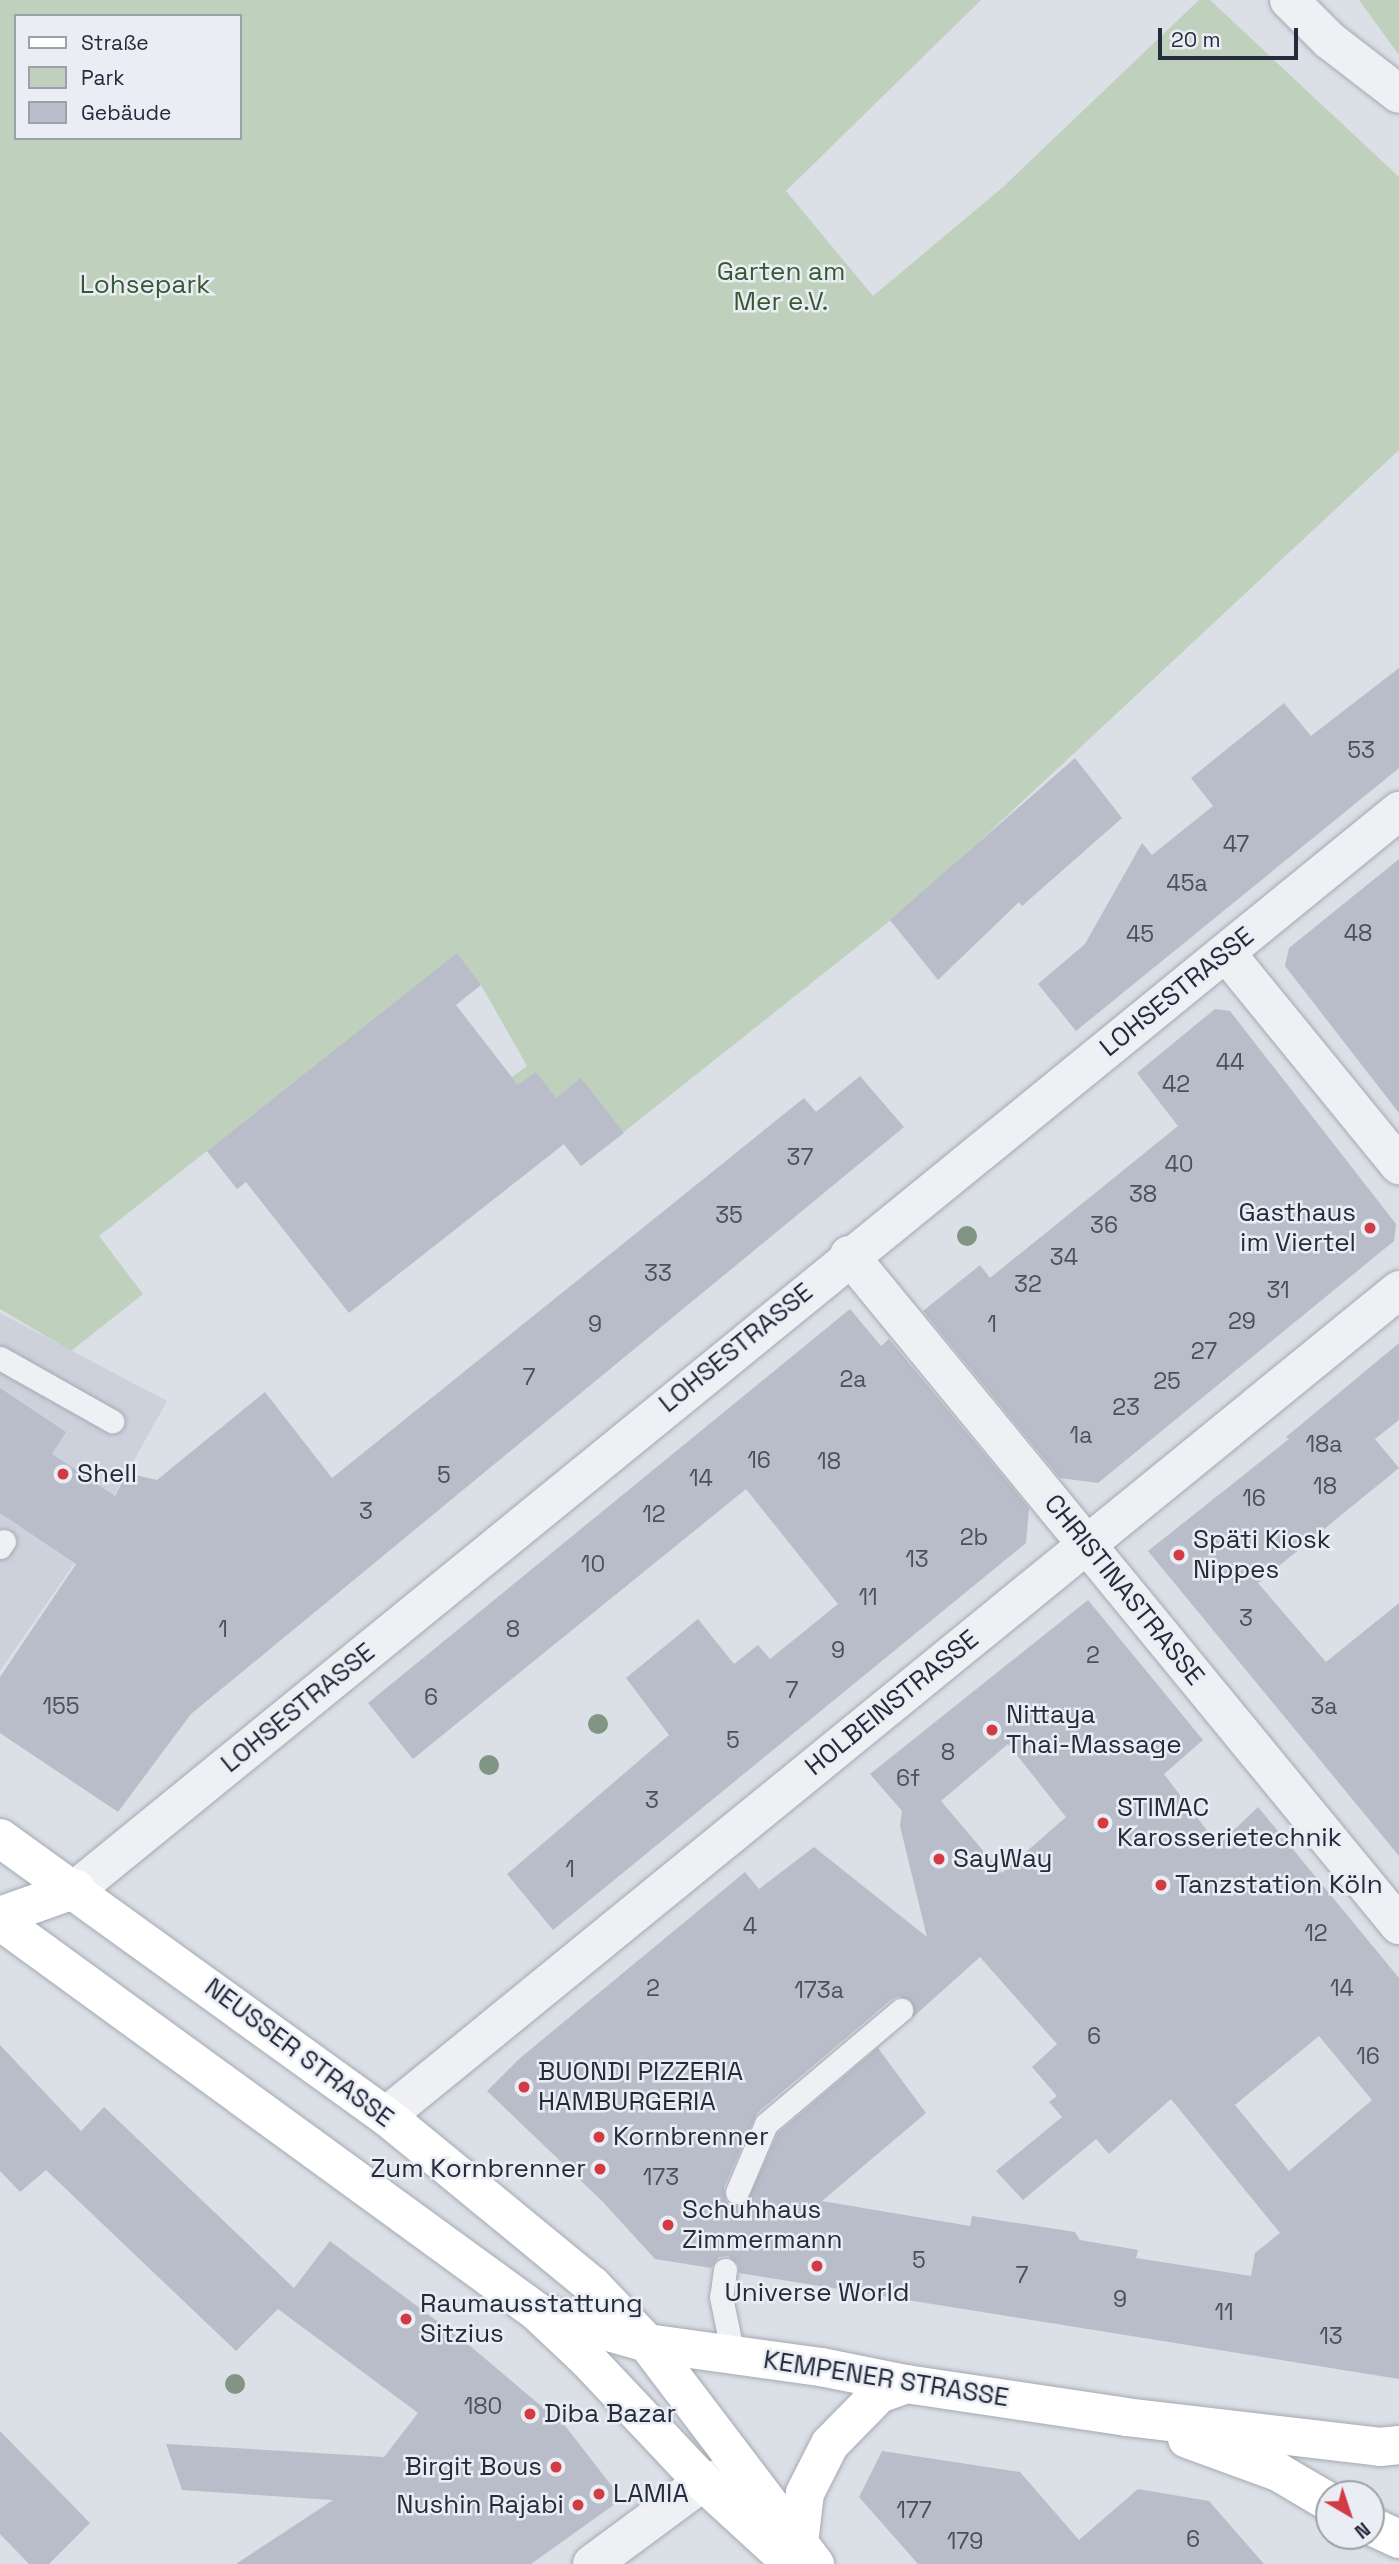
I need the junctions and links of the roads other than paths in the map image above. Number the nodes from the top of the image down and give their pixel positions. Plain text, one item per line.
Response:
1 (1289, 0) edge
2 (1399, 94) edge
3 (1399, 811) edge
4 (1226, 954) junction
5 (1399, 1166) edge
6 (849, 1255) junction
7 (1399, 1290) edge
8 (0, 1358) edge
9 (112, 1421) dead end
10 (1087, 1545) junction
11 (0, 1838) edge
12 (76, 1889) junction
13 (0, 1919) edge
14 (1399, 1926) edge
15 (901, 2010) dead end
16 (386, 2116) junction
17 (737, 2192) dead end
18 (725, 2270) dead end
19 (536, 2311) junction
20 (647, 2343) junction
21 (733, 2355) junction
22 (906, 2384) junction
23 (1126, 2417) junction
24 (1399, 2445) edge
25 (703, 2482) junction
26 (1315, 2494) edge
27 (765, 2500) junction
28 (802, 2557) edge
29 (592, 2564) edge

1 - 2 street
3 - 4 street, LOHSESTRASSE
4 - 5 street
4 - 6 street, LOHSESTRASSE
6 - 10 street, CHRISTINASTRASSE
6 - 12 street, LOHSESTRASSE
7 - 10 street, HOLBEINSTRASSE
8 - 9 lane
10 - 14 street, CHRISTINASTRASSE
10 - 16 street, HOLBEINSTRASSE
11 - 12 main road, NEUSSER STRASSE
12 - 13 main road
12 - 16 main road, NEUSSER STRASSE
13 - 19 main road
15 - 17 lane
16 - 20 main road, NEUSSER STRASSE
18 - 21 lane
19 - 20 main road, KEMPENER STRASSE
19 - 25 main road
20 - 21 main road, KEMPENER STRASSE
20 - 27 main road, NEUSSER STRASSE
21 - 22 main road, KEMPENER STRASSE
22 - 23 main road, KEMPENER STRASSE
22 - 28 main road
23 - 24 main road, KEMPENER STRASSE
23 - 26 main road, KEMPENER STRASSE
25 - 27 street
25 - 28 main road
25 - 29 street
27 - 28 main road, NEUSSER STRASSE

